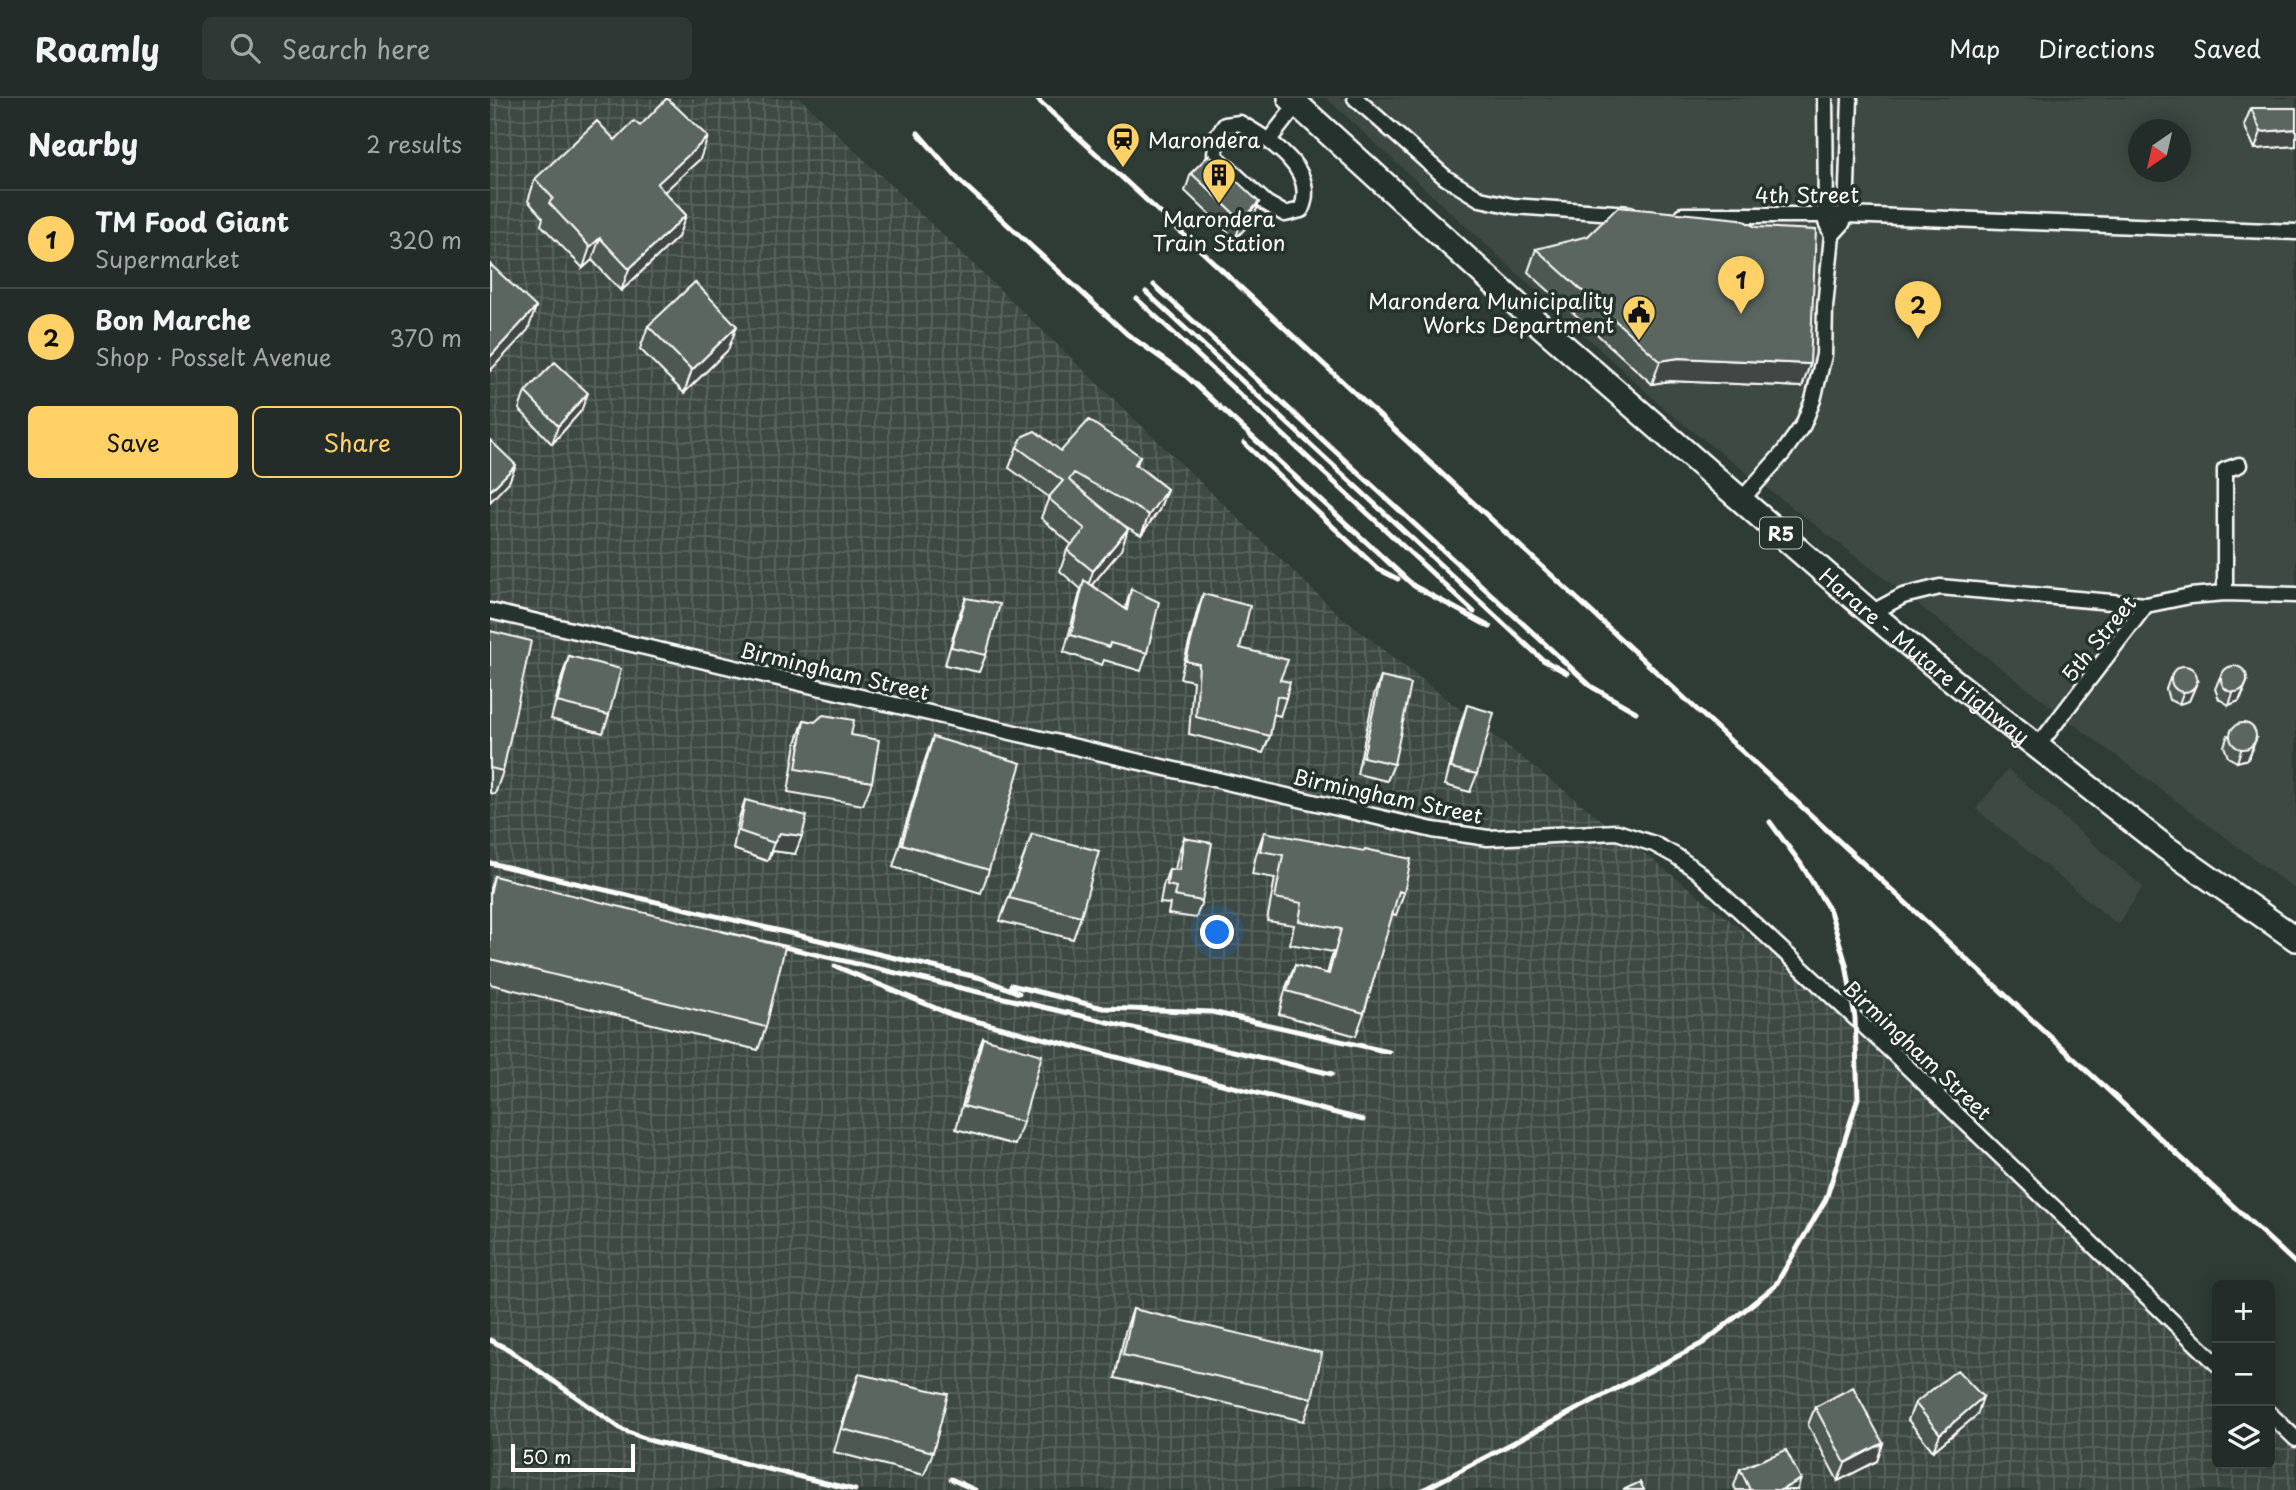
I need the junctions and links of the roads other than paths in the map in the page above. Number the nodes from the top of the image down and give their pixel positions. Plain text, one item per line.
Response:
1 (1355, 98) edge
2 (1825, 98) edge
3 (1850, 98) edge
4 (1296, 100) edge
5 (1269, 139) junction
6 (1638, 215) edge
7 (1665, 215) edge
8 (1826, 215) junction
9 (1846, 215) junction
10 (2296, 232) edge
11 (1832, 235) junction
12 (2239, 465) dead end
13 (1742, 499) junction
14 (2225, 593) junction
15 (2296, 595) edge
16 (2147, 605) junction
17 (490, 611) edge
18 (1871, 613) junction
19 (2038, 746) junction
20 (2296, 939) edge
21 (2212, 1359) edge
22 (2275, 1419) edge
23 (2296, 1439) edge

1 - 6 street
2 - 8 street
3 - 9 street
4 - 5 street
4 - 13 highway, Harare - Mutare Highway / R5
5 - 5 street
7 - 8 street, 4th Street
8 - 9 street, 4th Street
8 - 11 street
9 - 10 street, 4th Street
9 - 11 street
11 - 13 street
12 - 14 street
13 - 18 highway, Harare - Mutare Highway / R5
14 - 15 street, 5th Street
14 - 16 street, 5th Street
16 - 18 street
16 - 19 street, 5th Street
17 - 21 street, Birmingham Street
18 - 19 highway, Harare - Mutare Highway / R5
19 - 20 highway, Harare - Mutare Highway / R5
22 - 23 street

